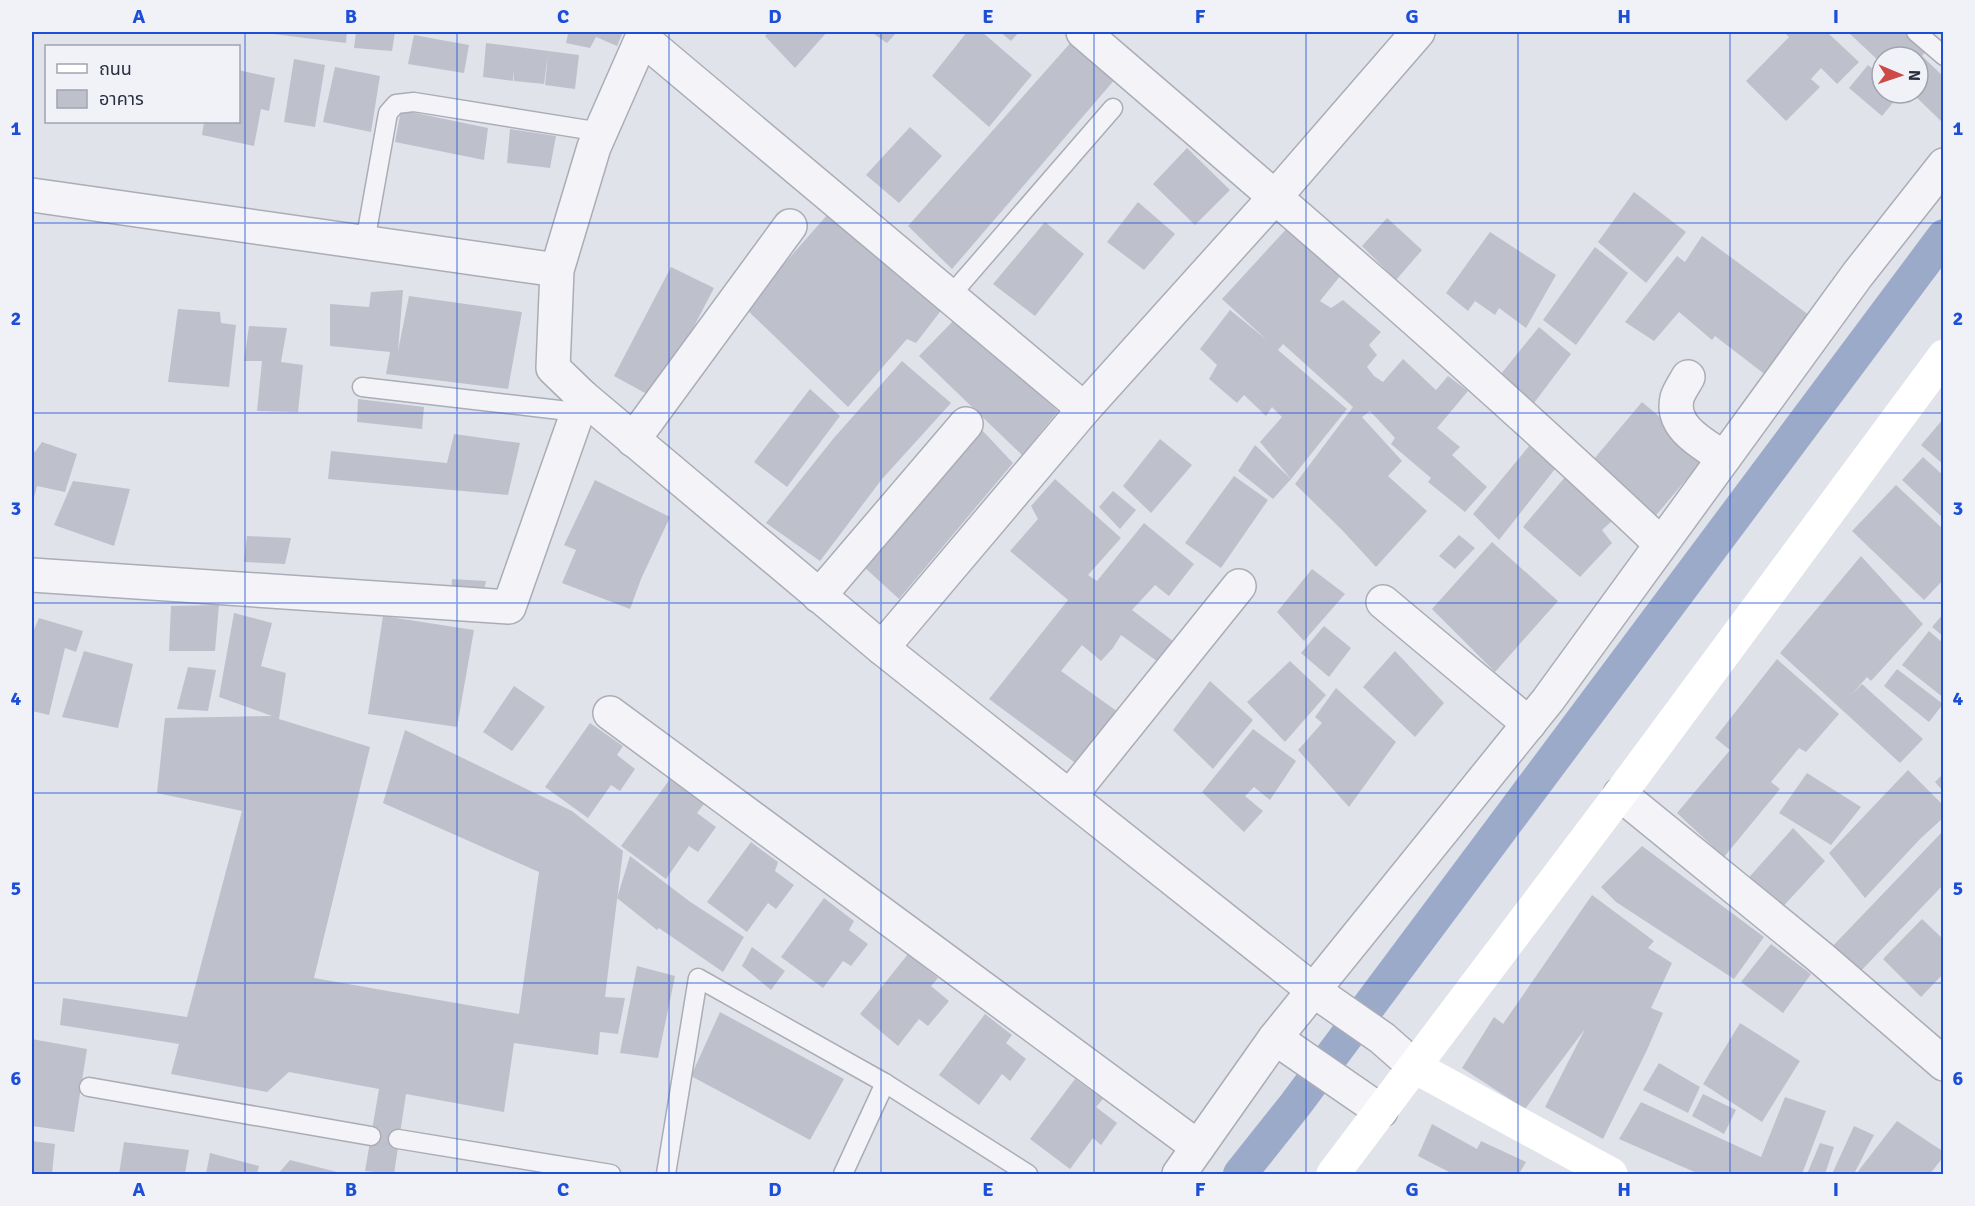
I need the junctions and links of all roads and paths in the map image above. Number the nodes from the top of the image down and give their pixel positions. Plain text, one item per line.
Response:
1 (1083, 32) edge
2 (1418, 32) edge
3 (1916, 32) edge
4 (642, 35) edge
5 (1944, 56) edge
6 (1113, 108) dead end
7 (601, 132) junction
8 (1944, 165) edge
9 (32, 195) edge
10 (1275, 197) junction
11 (790, 226) dead end
12 (365, 243) junction
13 (557, 270) junction
14 (950, 296) junction
15 (1944, 356) edge
16 (1688, 377) dead end
17 (362, 387) dead end
18 (580, 405) junction
19 (1084, 409) junction
20 (966, 424) dead end
21 (633, 440) junction
22 (1724, 458) junction
23 (1661, 544) junction
24 (32, 575) edge
25 (1239, 586) dead end
26 (819, 596) junction
27 (1383, 602) dead end
28 (882, 648) junction
29 (609, 713) dead end
30 (1529, 724) junction
31 (1620, 795) junction
32 (1070, 796) junction
33 (1313, 990) junction
34 (1275, 1038) junction
35 (1944, 1064) edge
36 (1415, 1067) junction
37 (885, 1083) junction
38 (89, 1087) dead end
39 (1381, 1111) junction
40 (371, 1136) dead end
41 (398, 1139) dead end
42 (1198, 1147) junction
43 (611, 1174) edge
44 (666, 1174) edge
45 (843, 1174) edge
46 (1028, 1174) edge
47 (1179, 1174) edge
48 (1333, 1174) edge
49 (1611, 1174) edge

1 - 10 street
2 - 10 street
3 - 5 lane
4 - 7 street
4 - 14 street
6 - 14 lane
7 - 12 lane
7 - 13 street
8 - 22 street
9 - 12 street
10 - 19 street
10 - 23 street
11 - 21 street
12 - 13 street
13 - 18 street
14 - 19 street
15 - 31 street
16 - 22 street
17 - 18 lane
18 - 21 street
18 - 24 street
19 - 28 street
20 - 26 street
21 - 26 street
22 - 23 street
23 - 30 street
25 - 32 street
26 - 28 street
27 - 30 street
28 - 32 street
29 - 42 street
30 - 33 street
31 - 35 street
31 - 36 street
32 - 33 street
33 - 34 street
33 - 36 street
34 - 39 street
34 - 42 street
36 - 39 street
36 - 49 street
37 - 44 lane
37 - 45 lane
37 - 46 lane
38 - 40 lane
39 - 48 street
41 - 43 lane
42 - 47 street

